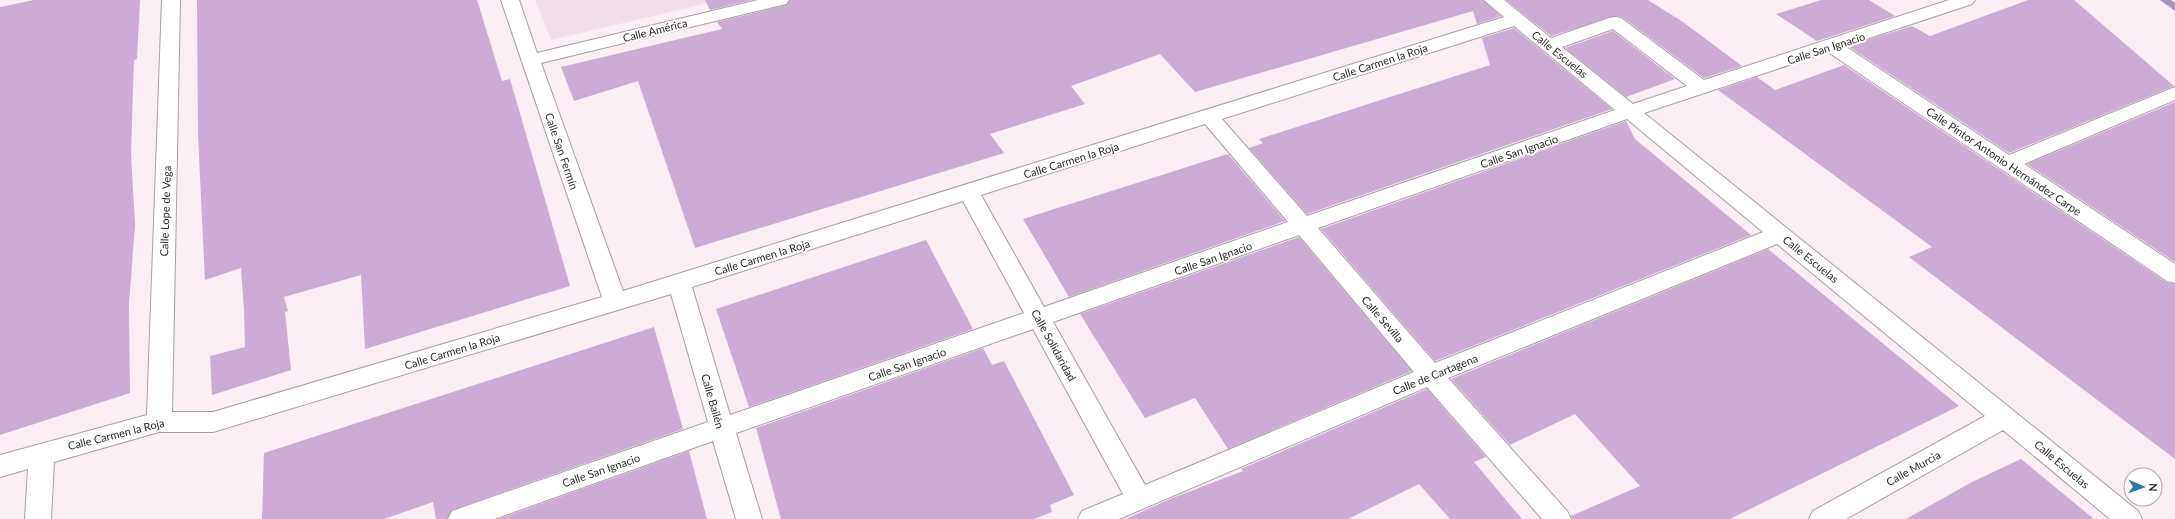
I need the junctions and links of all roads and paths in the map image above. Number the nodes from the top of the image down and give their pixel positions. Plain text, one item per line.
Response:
1 (171, 0) edge
2 (510, 0) edge
3 (780, 0) edge
4 (1493, 0) edge
5 (1966, 0) edge
6 (1517, 19) junction
7 (1548, 45) junction
8 (1832, 46) junction
9 (530, 60) junction
10 (1702, 88) junction
11 (2175, 93) edge
12 (1631, 111) junction
13 (1209, 116) junction
14 (2008, 163) junction
15 (969, 192) junction
16 (1303, 227) junction
17 (1780, 234) junction
18 (2175, 275) edge
19 (679, 283) junction
20 (615, 302) junction
21 (1038, 318) junction
22 (1431, 375) junction
23 (2005, 417) junction
24 (159, 422) junction
25 (721, 428) junction
26 (42, 453) junction
27 (0, 466) edge
28 (1139, 499) junction
29 (475, 517) edge
30 (38, 519) edge
31 (749, 519) edge
32 (1091, 519) edge
33 (1558, 519) edge
34 (1822, 519) edge
35 (2129, 519) edge

1 - 24 street, Calle Lope de Vega
2 - 9 street, Calle San Fermín
3 - 9 street, Calle América
4 - 6 street, Calle Escuelas
5 - 8 street, Calle San Ignacio
6 - 7 street, Calle Escuelas
6 - 13 street, Calle Carmen la Roja
7 - 10 street
7 - 12 street, Calle Escuelas
8 - 10 street, Calle San Ignacio
8 - 14 street, Calle Pintor Antonio Hernández Carpe
9 - 20 street, Calle San Fermín
10 - 12 street, Calle San Ignacio
11 - 14 street
12 - 16 street, Calle San Ignacio
12 - 17 street, Calle Escuelas
13 - 15 street, Calle Carmen la Roja
13 - 16 street, Calle Sevilla
14 - 18 street, Calle Pintor Antonio Hernández Carpe
15 - 19 street, Calle Carmen la Roja
15 - 21 street, Calle Solidaridad
16 - 21 street, Calle San Ignacio
16 - 22 street, Calle Sevilla
17 - 22 street, Calle de Cartagena
17 - 23 street, Calle Escuelas
19 - 20 street, Calle Carmen la Roja
19 - 25 street, Calle Bailén
20 - 24 street, Calle Carmen la Roja
21 - 25 street, Calle San Ignacio
21 - 28 street, Calle Solidaridad
22 - 28 street, Calle de Cartagena
22 - 33 street, Calle Sevilla
23 - 34 street, Calle Murcia
23 - 35 street, Calle Escuelas
24 - 26 street, Calle Carmen la Roja
25 - 29 street, Calle San Ignacio
25 - 31 street, Calle Bailén
26 - 27 street, Calle Carmen la Roja
26 - 30 street
28 - 32 street, Calle de Cartagena

